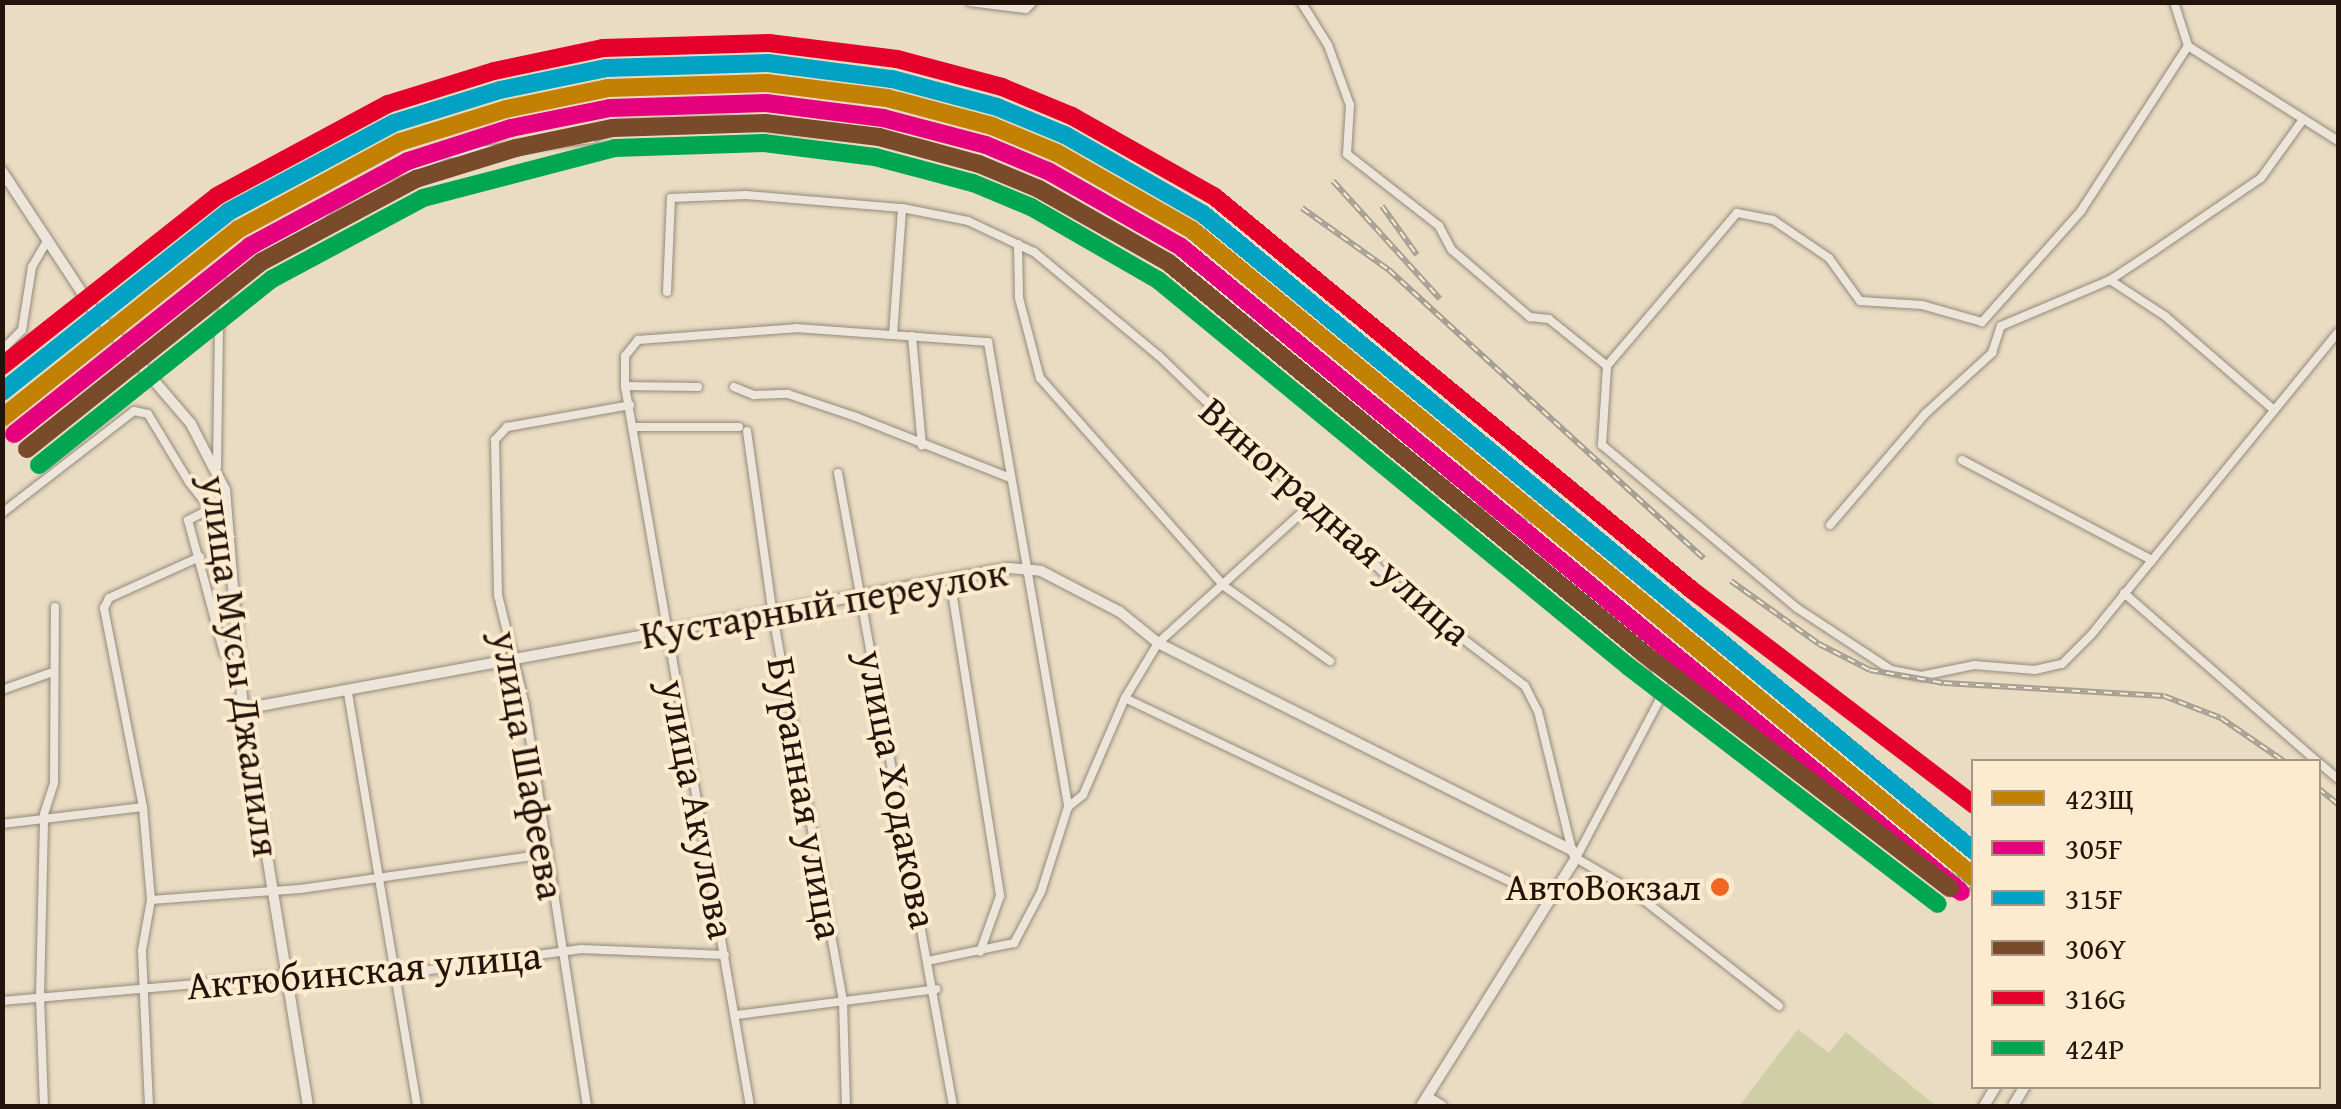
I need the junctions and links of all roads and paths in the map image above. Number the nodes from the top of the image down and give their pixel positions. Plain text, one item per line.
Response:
1 (970, 2) edge
2 (1033, 2) edge
3 (1301, 2) edge
4 (2174, 2) edge
5 (2188, 46) junction
6 (2302, 121) junction
7 (834, 132) dead end
8 (2338, 141) edge
9 (2, 171) edge
10 (902, 208) junction
11 (46, 243) junction
12 (1018, 244) junction
13 (2110, 280) junction
14 (667, 292) dead end
15 (1982, 322) junction
16 (2001, 326) junction
17 (2338, 332) edge
18 (893, 335) junction
19 (912, 336) junction
20 (2, 350) edge
21 (1608, 366) junction
22 (625, 386) junction
23 (698, 387) dead end
24 (734, 387) dead end
25 (630, 406) junction
26 (2274, 410) junction
27 (635, 427) junction
28 (922, 446) junction
29 (1962, 460) dead end
30 (217, 467) junction
31 (838, 473) dead end
32 (1010, 478) junction
33 (1446, 484) dead end
34 (1439, 502) dead end
35 (1309, 506) junction
36 (210, 509) junction
37 (2, 513) edge
38 (226, 516) junction
39 (1830, 525) dead end
40 (1526, 541) junction
41 (200, 557) junction
42 (2152, 560) junction
43 (1029, 568) junction
44 (950, 579) junction
45 (1224, 586) junction
46 (2124, 593) junction
47 (860, 595) junction
48 (55, 607) dead end
49 (772, 610) junction
50 (664, 629) junction
51 (1158, 643) junction
52 (513, 660) junction
53 (1330, 661) dead end
54 (238, 666) junction
55 (50, 673) junction
56 (2, 690) edge
57 (348, 693) junction
58 (1124, 698) junction
59 (244, 709) junction
60 (2315, 759) edge
61 (143, 806) junction
62 (1068, 806) junction
63 (44, 814) junction
64 (2, 824) edge
65 (547, 854) junction
66 (1574, 854) junction
67 (379, 876) junction
68 (274, 889) junction
69 (150, 900) junction
70 (1550, 901) junction
71 (562, 952) junction
72 (980, 952) junction
73 (725, 955) junction
74 (932, 960) junction
75 (397, 974) junction
76 (288, 976) junction
77 (936, 989) junction
78 (144, 990) junction
79 (40, 998) junction
80 (2, 1001) edge
81 (843, 1001) junction
82 (1779, 1006) dead end
83 (737, 1016) junction
84 (1424, 1102) edge
85 (44, 1106) edge
86 (149, 1106) edge
87 (308, 1106) edge
88 (418, 1106) edge
89 (587, 1106) edge
90 (750, 1106) edge
91 (846, 1106) edge
92 (953, 1106) edge
93 (1442, 1106) edge

1 - 2 street
3 - 21 street
4 - 5 street
5 - 6 street
5 - 15 street
6 - 8 street
6 - 13 street
7 - 30 street
9 - 11 street, улица Мусы Джалиля
10 - 12 street, Виноградная улица
10 - 14 street, Виноградная улица
10 - 18 street
11 - 20 street
11 - 30 street, улица Мусы Джалиля
12 - 35 street, Виноградная улица
12 - 45 street
13 - 16 street
13 - 26 street
15 - 16 street
15 - 21 street
16 - 39 street
17 - 26 street
18 - 19 street
18 - 22 street, улица Акулова
19 - 28 street
19 - 32 street
21 - 46 street
22 - 23 street
22 - 25 street, улица Акулова
24 - 28 street
25 - 27 street, улица Акулова
25 - 52 street, улица Шафеева
26 - 42 street
27 - 49 street, Буранная улица
27 - 50 street, улица Акулова
28 - 32 street
29 - 42 street
30 - 38 street, улица Мусы Джалиля
31 - 47 street, улица Ходакова
32 - 43 street
33 - 40 street
34 - 40 street
35 - 45 street
35 - 66 street, Виноградная улица
36 - 37 street
36 - 38 street
36 - 41 street
38 - 54 street, улица Мусы Джалиля
40 - 66 street
41 - 54 street
41 - 61 street
42 - 46 street
43 - 44 street, Кустарный переулок
43 - 51 street, Кустарный переулок
43 - 62 street
44 - 47 street, Кустарный переулок
44 - 72 street
45 - 51 street
45 - 53 street
46 - 60 street
47 - 49 street, Кустарный переулок
47 - 74 street, улица Ходакова
48 - 55 street
49 - 50 street, Кустарный переулок
49 - 81 street, Буранная улица
50 - 52 street, Кустарный переулок
50 - 73 street, улица Акулова
51 - 58 street
51 - 66 street, Кустарный переулок
52 - 57 street, Кустарный переулок
52 - 65 street, улица Шафеева
54 - 59 street, улица Мусы Джалиля
55 - 56 street
55 - 63 street
57 - 59 street, Кустарный переулок
57 - 67 street
58 - 62 street
58 - 70 street
59 - 68 street, улица Мусы Джалиля
61 - 63 street
61 - 69 street
62 - 72 street
63 - 64 street
63 - 79 street
65 - 67 street
65 - 71 street, улица Шафеева
66 - 70 street
66 - 82 street
67 - 68 street
67 - 75 street
68 - 69 street
68 - 76 street, улица Мусы Джалиля
69 - 78 street
70 - 84 street
71 - 73 street, Актюбинская улица
71 - 75 street, Актюбинская улица
71 - 89 street, улица Шафеева
72 - 74 street
73 - 83 street, улица Акулова
74 - 77 street, улица Ходакова
75 - 76 street, Актюбинская улица
75 - 88 street
76 - 78 street, Актюбинская улица
76 - 87 street, улица Мусы Джалиля
77 - 81 street
77 - 92 street, улица Ходакова
78 - 79 street, Актюбинская улица
78 - 86 street
79 - 80 street, Актюбинская улица
79 - 85 street
81 - 83 street
81 - 91 street, Буранная улица
83 - 90 street, улица Акулова
84 - 93 street

